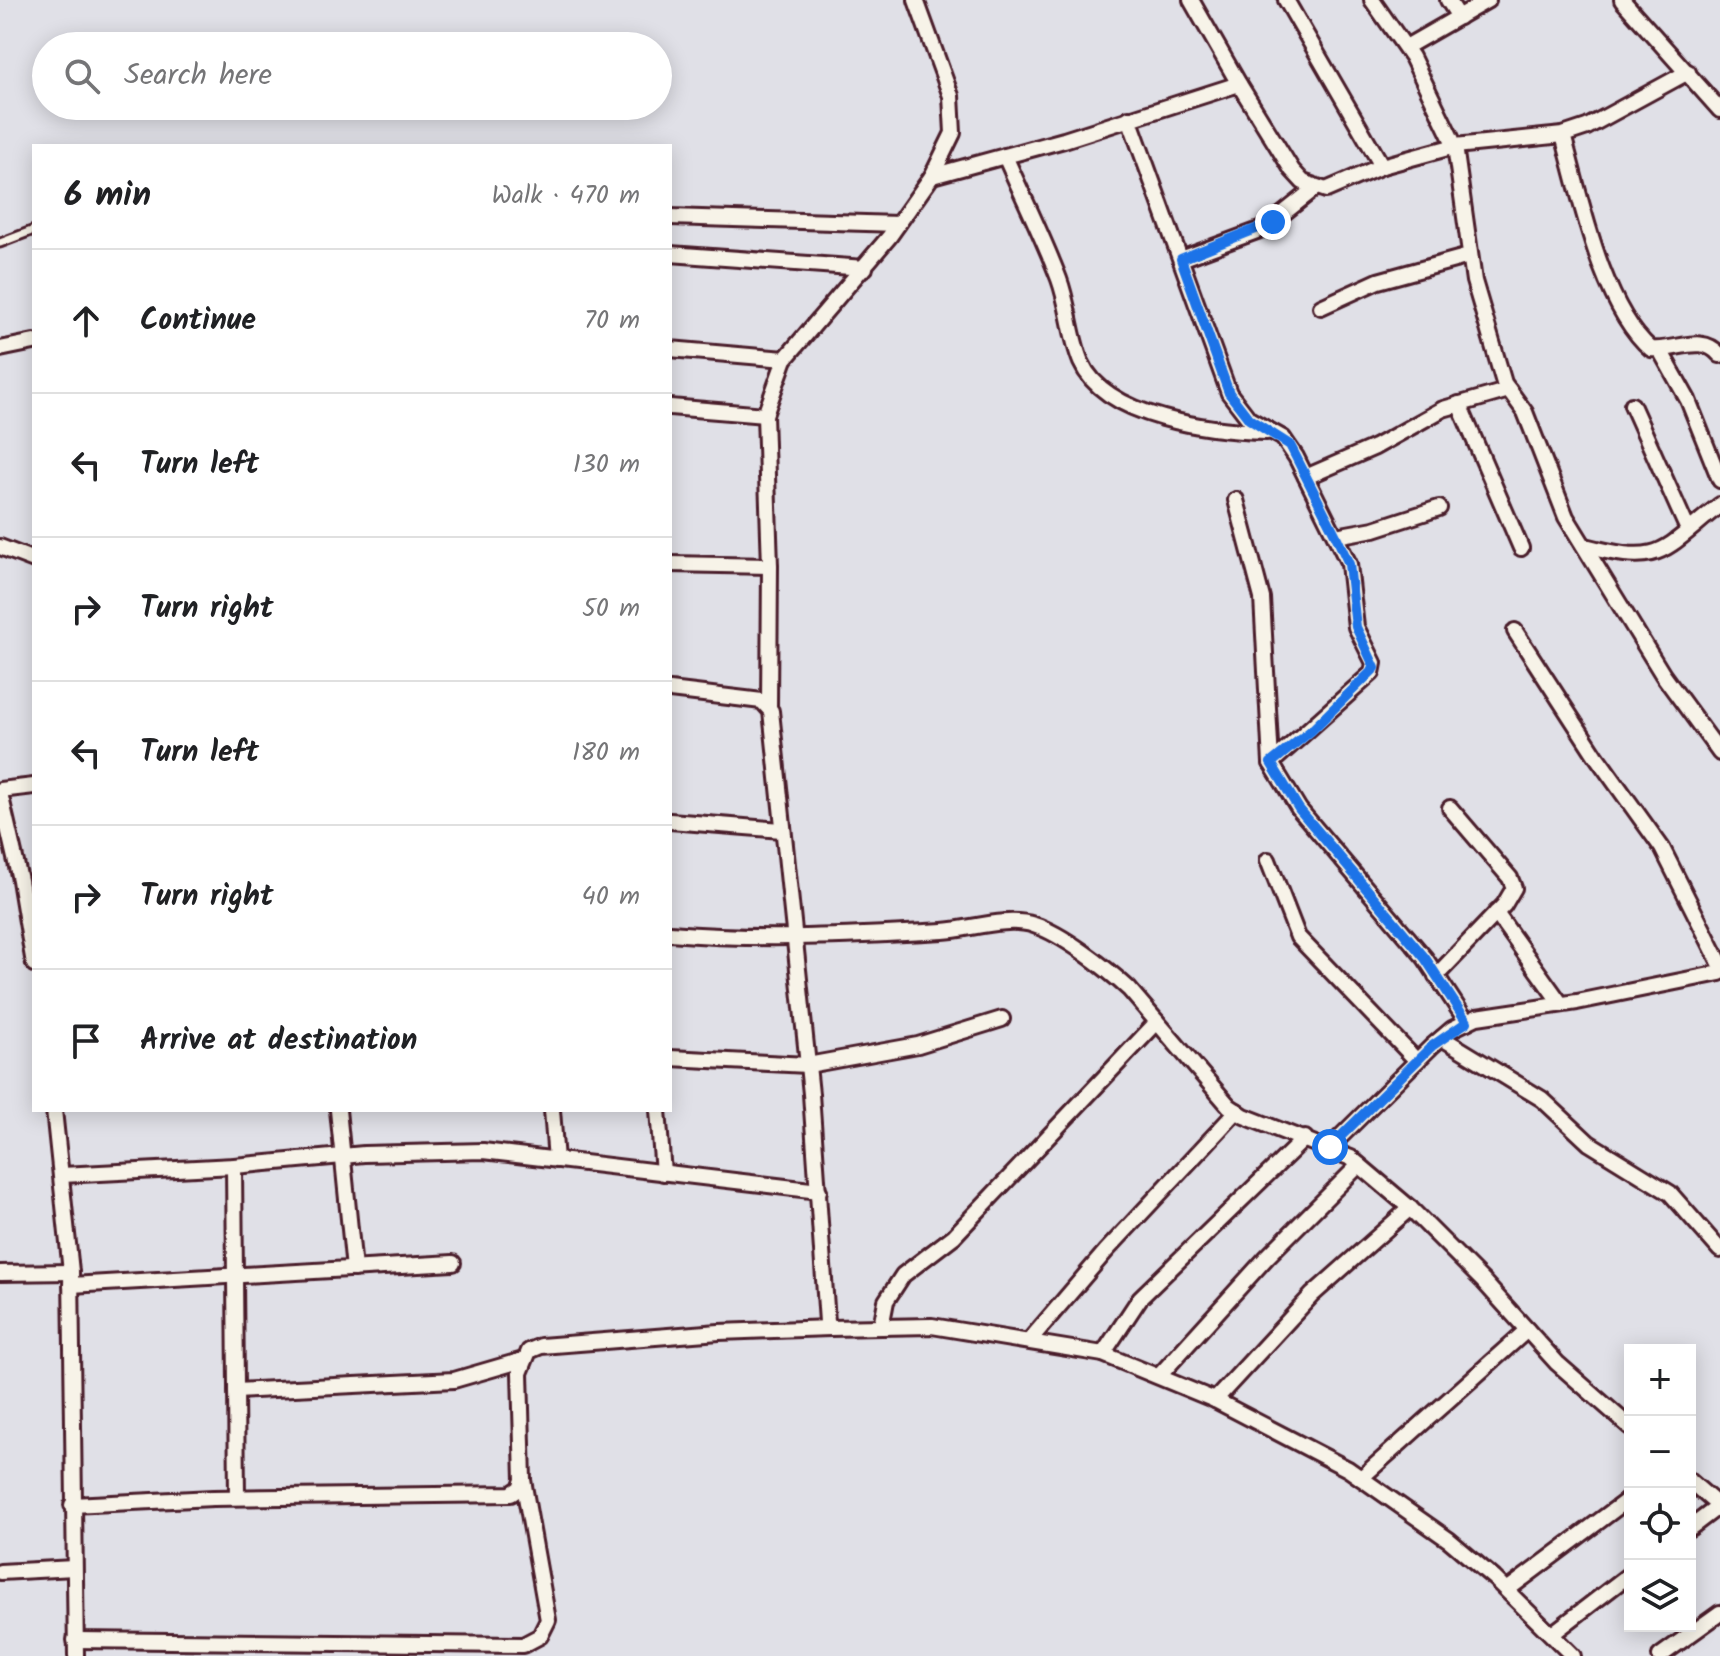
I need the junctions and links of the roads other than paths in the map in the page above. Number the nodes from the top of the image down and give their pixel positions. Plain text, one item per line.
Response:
1 (1191, 0) edge
2 (1286, 0) edge
3 (1372, 0) edge
4 (1448, 0) edge
5 (1488, 0) edge
6 (1622, 0) edge
7 (922, 2) edge
8 (1459, 17) junction
9 (1406, 47) junction
10 (1688, 72) junction
11 (1239, 84) junction
12 (1720, 110) edge
13 (1129, 118) junction
14 (1563, 135) junction
15 (1455, 146) junction
16 (1005, 156) junction
17 (1382, 166) junction
18 (932, 176) junction
19 (1314, 189) junction
20 (672, 217) edge
21 (898, 224) junction
22 (32, 231) edge
23 (0, 243) edge
24 (672, 254) edge
25 (1469, 256) junction
26 (1181, 259) junction
27 (865, 268) junction
28 (1321, 307) dead end
29 (32, 342) edge
30 (0, 349) edge
31 (672, 349) edge
32 (1660, 350) junction
33 (1720, 355) edge
34 (785, 359) junction
35 (1509, 390) junction
36 (1459, 404) junction
37 (1632, 405) dead end
38 (672, 407) edge
39 (765, 415) junction
40 (1272, 432) junction
41 (1306, 477) junction
42 (1720, 480) edge
43 (1236, 500) dead end
44 (1720, 505) edge
45 (1439, 508) dead end
46 (1688, 530) junction
47 (1336, 536) junction
48 (1585, 546) junction
49 (0, 547) edge
50 (1521, 548) dead end
51 (32, 559) edge
52 (672, 564) edge
53 (770, 566) junction
54 (1515, 631) dead end
55 (672, 690) edge
56 (769, 706) junction
57 (1720, 753) edge
58 (1271, 763) junction
59 (32, 786) edge
60 (0, 792) edge
61 (1450, 808) dead end
62 (672, 821) edge
63 (4, 823) edge
64 (782, 830) junction
65 (1268, 860) dead end
66 (27, 880) edge
67 (1496, 913) junction
68 (672, 933) edge
69 (796, 937) junction
70 (32, 940) edge
71 (1720, 963) edge
72 (1720, 973) edge
73 (1436, 976) junction
74 (1561, 1004) junction
75 (1002, 1019) dead end
76 (1157, 1022) junction
77 (1467, 1022) junction
78 (1442, 1038) junction
79 (672, 1058) edge
80 (1417, 1061) junction
81 (808, 1065) junction
82 (1237, 1111) junction
83 (54, 1112) edge
84 (338, 1112) edge
85 (552, 1112) edge
86 (658, 1112) edge
87 (1305, 1138) junction
88 (1330, 1147) junction
89 (341, 1156) junction
90 (556, 1160) junction
91 (1359, 1165) junction
92 (234, 1166) junction
93 (663, 1173) junction
94 (62, 1175) junction
95 (819, 1191) junction
96 (1410, 1208) junction
97 (1720, 1250) edge
98 (453, 1263) dead end
99 (354, 1269) junction
100 (0, 1273) edge
101 (235, 1277) junction
102 (71, 1278) junction
103 (881, 1327) junction
104 (830, 1328) junction
105 (1527, 1330) junction
106 (1029, 1341) junction
107 (1103, 1354) junction
108 (523, 1360) junction
109 (1159, 1376) junction
110 (236, 1391) junction
111 (1215, 1400) junction
112 (1624, 1422) edge
113 (1361, 1478) junction
114 (523, 1480) junction
115 (1696, 1486) edge
116 (237, 1497) junction
117 (1624, 1502) edge
118 (72, 1505) junction
119 (1720, 1507) edge
120 (1696, 1524) edge
121 (74, 1568) junction
122 (0, 1572) edge
123 (1624, 1579) edge
124 (1507, 1590) junction
125 (1720, 1613) edge
126 (1552, 1634) junction
127 (75, 1640) junction
128 (76, 1656) edge
129 (1573, 1656) edge
130 (1660, 1656) edge

1 - 11 street
2 - 17 street
3 - 9 street
4 - 8 street
5 - 8 street
6 - 10 street
7 - 18 street
8 - 9 street
9 - 15 street
10 - 12 street
10 - 14 street
11 - 13 street
11 - 19 street
13 - 16 street
13 - 26 street
14 - 15 street
14 - 32 street
15 - 17 street
15 - 25 street
16 - 18 street
16 - 40 street
17 - 19 street
18 - 21 street
19 - 26 street
20 - 21 street
21 - 27 street
22 - 23 lane
24 - 27 street
25 - 28 street
25 - 35 street
26 - 40 street
27 - 34 street
29 - 30 street
31 - 34 street
32 - 33 street
32 - 42 street
34 - 39 street
35 - 36 street
35 - 48 street
36 - 41 street
36 - 50 street
37 - 46 street
38 - 39 street
39 - 53 street
40 - 41 street
41 - 47 street
43 - 58 street
44 - 46 street
45 - 47 street
46 - 48 street
47 - 58 street
48 - 57 street
49 - 51 street
52 - 53 street
53 - 56 street
54 - 71 street
55 - 56 street
56 - 64 street
58 - 73 street
59 - 60 street
60 - 63 street
61 - 67 street
62 - 64 street
63 - 66 street
64 - 69 street
65 - 80 street
66 - 70 street
67 - 73 street
67 - 74 street
68 - 69 street
69 - 76 street
69 - 81 street
72 - 74 street
73 - 77 street
74 - 77 street
75 - 81 street
76 - 82 street
76 - 103 street
77 - 78 street
78 - 80 street
78 - 97 street
79 - 81 street
80 - 88 street
81 - 95 street
82 - 87 street
82 - 106 street
83 - 94 street
84 - 89 street
85 - 90 street
86 - 93 street
87 - 88 street
87 - 107 street
88 - 91 street
89 - 90 street
89 - 92 street
89 - 99 street
90 - 93 street
91 - 96 street
91 - 109 street
92 - 94 street
92 - 101 street
93 - 95 street
94 - 102 street
95 - 104 street
96 - 105 street
96 - 111 street
98 - 99 street
99 - 101 street
100 - 102 street
101 - 102 street
101 - 110 street
102 - 118 street
103 - 104 street
103 - 106 street
104 - 108 street
105 - 112 street
105 - 113 street
106 - 107 street
107 - 109 street
108 - 110 street
108 - 114 street
109 - 111 street
110 - 116 street
111 - 113 street
113 - 124 street
114 - 116 street
114 - 127 street
115 - 119 street
116 - 118 street
117 - 124 street
118 - 121 street
119 - 120 street
121 - 122 street
121 - 127 street
123 - 126 street
124 - 126 street
125 - 130 street
126 - 129 street
127 - 128 street

